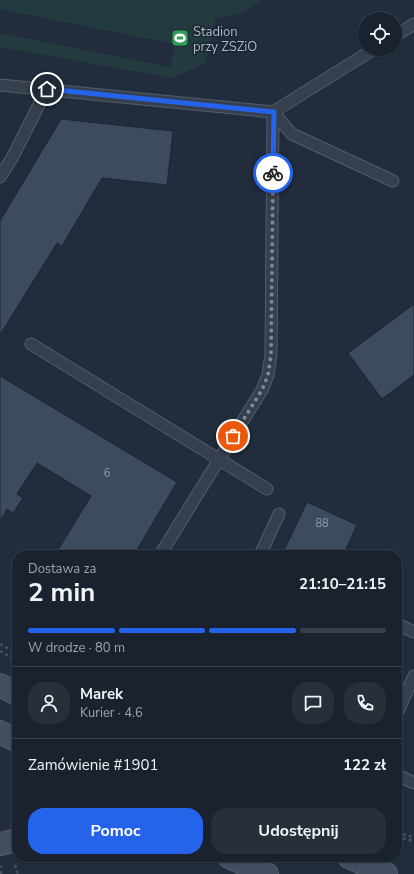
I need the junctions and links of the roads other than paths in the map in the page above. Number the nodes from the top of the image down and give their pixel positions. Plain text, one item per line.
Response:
1 (414, 24) edge
2 (402, 32) edge
3 (363, 56) edge
4 (0, 85) edge
5 (47, 89) junction
6 (274, 112) junction
7 (0, 177) edge
8 (393, 181) dead end
9 (31, 344) dead end
10 (219, 459) junction
11 (267, 489) dead end
12 (279, 514) dead end
13 (163, 550) edge
14 (262, 550) edge
15 (402, 626) edge
16 (414, 632) edge
17 (414, 676) edge
18 (402, 702) edge
19 (0, 732) edge
20 (12, 738) edge
21 (402, 777) edge
22 (414, 783) edge
23 (12, 841) edge
24 (0, 844) edge
25 (240, 862) edge
26 (360, 862) edge
27 (267, 874) edge
28 (386, 874) edge

1 - 2 lane
3 - 6 lane
4 - 5 lane
5 - 6 lane
5 - 7 lane
6 - 8 lane
6 - 10 lane
9 - 10 lane
10 - 11 lane
10 - 13 lane
12 - 14 lane
15 - 16 lane
17 - 18 lane
19 - 20 main road
21 - 22 lane
23 - 24 main road
25 - 27 main road
26 - 28 main road

